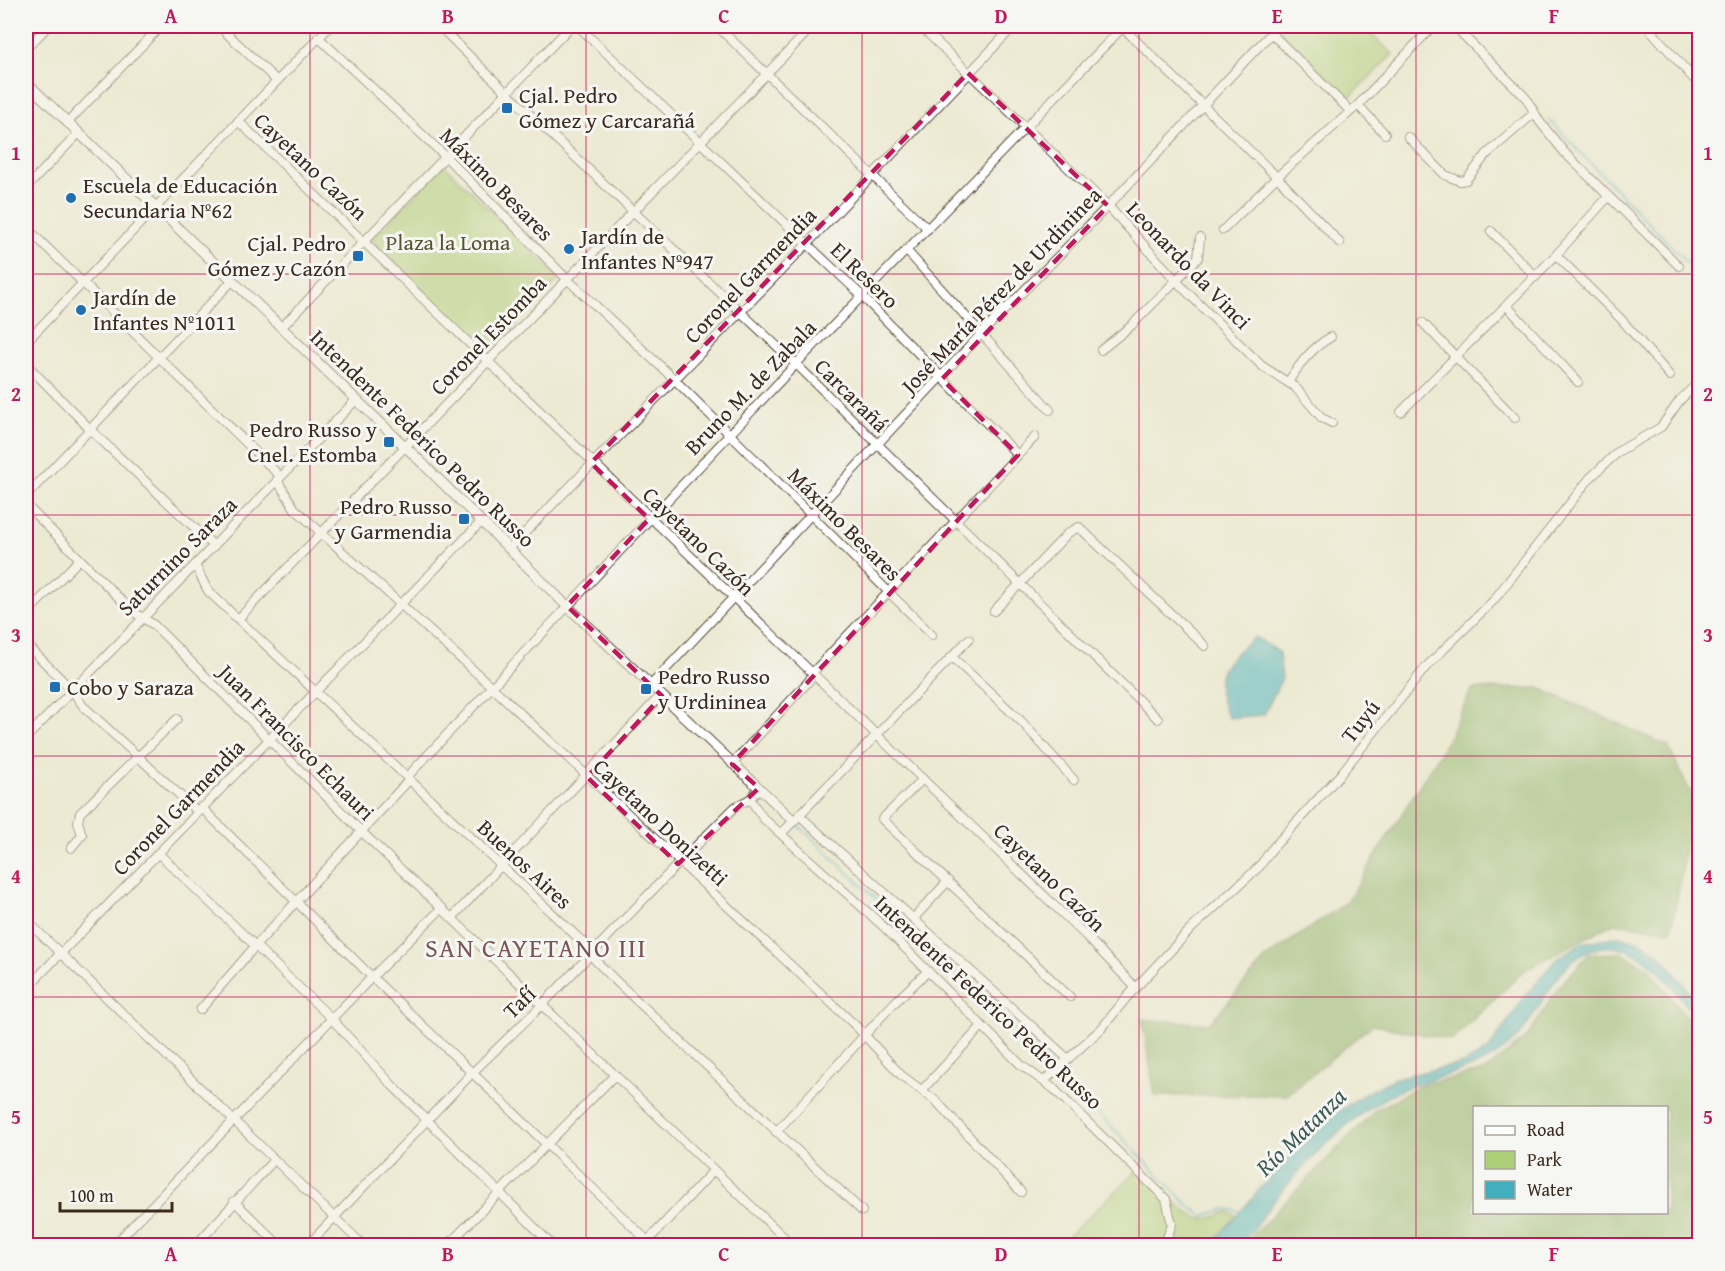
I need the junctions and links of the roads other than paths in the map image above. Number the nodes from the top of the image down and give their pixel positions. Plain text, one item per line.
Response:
1 (48, 26) edge
2 (161, 26) edge
3 (219, 26) edge
4 (330, 26) edge
5 (440, 26) edge
6 (571, 26) edge
7 (578, 26) edge
8 (717, 26) edge
9 (813, 26) edge
10 (920, 26) edge
11 (1014, 26) edge
12 (1122, 26) edge
13 (1278, 26) edge
14 (1433, 26) edge
15 (1454, 26) edge
16 (1647, 26) edge
17 (1271, 33) junction
18 (318, 37) junction
19 (26, 49) edge
20 (968, 73) junction
21 (767, 74) junction
22 (276, 80) junction
23 (26, 82) edge
24 (1700, 86) edge
25 (506, 92) junction
26 (1201, 105) junction
27 (1358, 105) junction
28 (1350, 111) junction
29 (1534, 112) junction
30 (238, 121) junction
31 (67, 123) junction
32 (1024, 128) junction
33 (78, 134) junction
34 (1385, 134) dead end
35 (1408, 137) dead end
36 (700, 142) junction
37 (445, 156) junction
38 (872, 176) junction
39 (1277, 177) junction
40 (26, 188) edge
41 (1608, 197) junction
42 (155, 207) junction
43 (1108, 207) junction
44 (633, 211) junction
45 (26, 227) edge
46 (928, 229) junction
47 (1223, 230) dead end
48 (1491, 231) dead end
49 (1200, 238) dead end
50 (363, 240) junction
51 (1340, 243) dead end
52 (807, 244) junction
53 (906, 250) junction
54 (1557, 255) junction
55 (1678, 266) dead end
56 (1536, 277) junction
57 (567, 279) junction
58 (1176, 280) junction
59 (232, 281) junction
60 (83, 283) junction
61 (862, 296) junction
62 (1507, 306) junction
63 (740, 311) junction
64 (1423, 323) dead end
65 (281, 328) junction
66 (982, 333) junction
67 (1331, 337) dead end
68 (26, 342) edge
69 (1101, 350) dead end
70 (1456, 357) junction
71 (158, 358) junction
72 (487, 363) junction
73 (26, 364) edge
74 (796, 364) junction
75 (1670, 376) dead end
76 (674, 378) junction
77 (942, 379) junction
78 (1578, 381) dead end
79 (1700, 381) edge
80 (1288, 382) junction
81 (356, 400) junction
82 (1050, 410) dead end
83 (1401, 412) dead end
84 (1515, 418) dead end
85 (1332, 423) dead end
86 (91, 429) junction
87 (730, 434) junction
88 (1035, 437) dead end
89 (877, 445) junction
90 (404, 446) junction
91 (1018, 455) junction
92 (591, 463) junction
93 (278, 478) junction
94 (26, 496) edge
95 (26, 505) edge
96 (811, 514) junction
97 (649, 519) junction
98 (482, 521) junction
99 (956, 521) junction
100 (320, 533) junction
101 (214, 546) junction
102 (510, 548) junction
103 (79, 560) junction
104 (195, 565) junction
105 (1020, 584) junction
106 (888, 593) junction
107 (732, 598) junction
108 (399, 605) junction
109 (567, 606) junction
110 (993, 611) dead end
111 (26, 614) edge
112 (141, 617) junction
113 (239, 618) junction
114 (932, 635) dead end
115 (969, 639) dead end
116 (26, 644) edge
117 (1205, 646) dead end
118 (952, 657) junction
119 (812, 675) junction
120 (651, 685) junction
121 (492, 687) junction
122 (72, 690) junction
123 (316, 692) junction
124 (661, 695) junction
125 (177, 719) dead end
126 (1158, 719) dead end
127 (876, 736) junction
128 (26, 738) edge
129 (269, 740) junction
130 (137, 756) junction
131 (732, 764) junction
132 (587, 777) junction
133 (408, 778) junction
134 (923, 779) junction
135 (1074, 780) dead end
136 (759, 788) junction
137 (750, 799) junction
138 (200, 809) junction
139 (797, 818) junction
140 (362, 832) junction
141 (782, 833) junction
142 (71, 848) dead end
143 (158, 853) junction
144 (678, 864) junction
145 (502, 867) junction
146 (948, 881) junction
147 (298, 902) junction
148 (442, 908) junction
149 (452, 918) junction
150 (914, 918) junction
151 (26, 920) edge
152 (256, 944) junction
153 (61, 954) junction
154 (592, 955) junction
155 (928, 971) junction
156 (372, 977) junction
157 (1136, 988) junction
158 (26, 989) edge
159 (1070, 997) dead end
160 (541, 1006) junction
161 (200, 1010) dead end
162 (331, 1018) junction
163 (982, 1026) junction
164 (865, 1035) junction
165 (1067, 1058) junction
166 (473, 1072) junction
167 (615, 1075) junction
168 (1044, 1081) junction
169 (922, 1090) junction
170 (429, 1119) junction
171 (232, 1122) junction
172 (776, 1132) junction
173 (546, 1142) junction
174 (274, 1160) junction
175 (714, 1170) junction
176 (501, 1192) junction
177 (1021, 1192) dead end
178 (234, 1201) junction
179 (862, 1211) dead end
180 (334, 1216) junction
181 (648, 1244) edge
182 (113, 1245) edge
183 (195, 1245) edge
184 (280, 1245) edge
185 (307, 1245) edge
186 (364, 1245) edge
187 (447, 1245) edge
188 (553, 1245) edge
189 (793, 1245) edge
190 (1164, 1245) edge

1 - 19 street
2 - 31 street
3 - 22 street, Cayetano Cazón
4 - 18 street
5 - 25 street, Carcarañá
6 - 25 street
7 - 36 street, El Resero
8 - 21 street
9 - 21 street, Coronel Estomba
10 - 20 street, Leonardo da Vinci
11 - 20 street, Coronel Garmendia
12 - 26 street
12 - 32 street, Bruno M. de Zabala
13 - 17 street, José María Pérez de Urdininea
14 - 27 street
15 - 29 street
16 - 24 street
17 - 26 street, José María Pérez de Urdininea
17 - 28 street
18 - 22 street
18 - 37 street, Máximo Besares
20 - 32 street, Leonardo da Vinci
20 - 38 street, Coronel Garmendia
21 - 36 street, Coronel Estomba
21 - 38 street
22 - 30 street
23 - 31 street, Intendente Federico Pedro Russo
25 - 37 street
25 - 44 street, Carcarañá
26 - 39 street
26 - 43 street, José María Pérez de Urdininea
27 - 28 street
27 - 34 street
28 - 39 street
29 - 35 street
29 - 41 street
30 - 42 street
30 - 50 street, Cayetano Cazón
31 - 33 street, Intendente Federico Pedro Russo
32 - 43 street, Leonardo da Vinci
32 - 46 street, Bruno M. de Zabala
33 - 40 street
33 - 42 street, Intendente Federico Pedro Russo
36 - 44 street, Coronel Estomba
36 - 52 street, El Resero
37 - 50 street
37 - 57 street, Máximo Besares
38 - 46 street
38 - 52 street, Coronel Garmendia
39 - 47 street
39 - 51 street
41 - 54 street
41 - 55 street
42 - 59 street, Intendente Federico Pedro Russo
42 - 60 street
43 - 58 street, Leonardo da Vinci
43 - 66 street, José María Pérez de Urdininea
44 - 57 street, Coronel Estomba
44 - 63 street, Carcarañá
45 - 60 street, Cayetano Donizetti
46 - 53 street, Bruno M. de Zabala
48 - 56 street
49 - 58 street
50 - 65 street
50 - 72 street, Cayetano Cazón
52 - 61 street, El Resero
52 - 63 street, Coronel Garmendia
53 - 61 street, Bruno M. de Zabala
53 - 66 street
54 - 56 street
54 - 75 street
56 - 62 street
57 - 72 street, Coronel Estomba
57 - 76 street, Máximo Besares
58 - 69 street
58 - 80 street, Leonardo da Vinci
59 - 65 street, Intendente Federico Pedro Russo
59 - 71 street
60 - 68 street
60 - 71 street, Cayetano Donizetti
61 - 74 street, Bruno M. de Zabala
61 - 77 street, El Resero
62 - 70 street
62 - 78 street
63 - 74 street, Carcarañá
63 - 76 street, Coronel Garmendia
64 - 70 street
65 - 81 street, Intendente Federico Pedro Russo
66 - 77 street, José María Pérez de Urdininea
66 - 82 street
67 - 80 street
70 - 83 street
70 - 84 street
71 - 86 street
71 - 93 street, Cayetano Donizetti
72 - 90 street, Coronel Estomba
72 - 92 street, Cayetano Cazón
73 - 86 street
74 - 87 street, Bruno M. de Zabala
74 - 89 street, Carcarañá
76 - 87 street, Máximo Besares
76 - 92 street, Coronel Garmendia
77 - 89 street, José María Pérez de Urdininea
77 - 91 street, El Resero
79 - 157 street, Tuyú
80 - 85 street, Leonardo da Vinci
81 - 90 street, Intendente Federico Pedro Russo
81 - 93 street, Saturnino Saraza
86 - 94 street
86 - 101 street
87 - 96 street, Máximo Besares
87 - 97 street, Bruno M. de Zabala
88 - 91 street
89 - 96 street, José María Pérez de Urdininea
89 - 99 street, Carcarañá
90 - 98 street, Intendente Federico Pedro Russo
90 - 100 street, Coronel Estomba
91 - 99 street
92 - 97 street, Cayetano Cazón
92 - 102 street, Coronel Garmendia
93 - 100 street, Cayetano Donizetti
93 - 101 street, Saturnino Saraza
95 - 103 street, Juan Francisco Echauri
96 - 106 street, Máximo Besares
96 - 107 street, José María Pérez de Urdininea
97 - 107 street, Cayetano Cazón
97 - 109 street, Bruno M. de Zabala
98 - 102 street, Intendente Federico Pedro Russo
98 - 108 street, Coronel Garmendia
99 - 105 street, Carcarañá
99 - 106 street
100 - 108 street, Cayetano Donizetti
100 - 113 street, Coronel Estomba
101 - 104 street, Saturnino Saraza
102 - 109 street, Intendente Federico Pedro Russo
103 - 111 street
103 - 112 street, Juan Francisco Echauri
104 - 112 street, Saturnino Saraza
104 - 113 street, Buenos Aires
105 - 110 street
105 - 117 street
105 - 126 street, Carcarañá
106 - 114 street, Máximo Besares
106 - 119 street
107 - 119 street, Cayetano Cazón
107 - 120 street, José María Pérez de Urdininea
108 - 121 street, Cayetano Donizetti
108 - 123 street, Coronel Garmendia
109 - 120 street, Intendente Federico Pedro Russo
109 - 121 street, Bruno M. de Zabala
112 - 122 street, Saturnino Saraza
112 - 129 street, Juan Francisco Echauri
113 - 123 street, Buenos Aires
115 - 118 street
116 - 122 street
118 - 127 street
118 - 135 street
119 - 127 street, Cayetano Cazón
119 - 131 street
120 - 124 street, Intendente Federico Pedro Russo
121 - 132 street, Cayetano Donizetti
121 - 133 street, Bruno M. de Zabala
122 - 128 street, Saturnino Saraza
122 - 130 street
123 - 129 street, Coronel Garmendia
123 - 133 street, Buenos Aires
124 - 131 street, Intendente Federico Pedro Russo
124 - 132 street
125 - 130 street
127 - 134 street, Cayetano Cazón
127 - 139 street
129 - 138 street, Coronel Garmendia
129 - 140 street, Juan Francisco Echauri
130 - 138 street
130 - 142 street
131 - 136 street, Intendente Federico Pedro Russo
132 - 144 street, Cayetano Donizetti
132 - 145 street
133 - 140 street
133 - 145 street, Buenos Aires
134 - 146 street
134 - 157 street, Cayetano Cazón
136 - 137 street, Tafí
136 - 139 street, Intendente Federico Pedro Russo
137 - 141 street, Intendente Federico Pedro Russo
137 - 144 street, Tafí
138 - 143 street, Coronel Garmendia
138 - 147 street
139 - 141 street
139 - 150 street
140 - 147 street
140 - 148 street, Juan Francisco Echauri
141 - 155 street, Intendente Federico Pedro Russo
143 - 152 street
143 - 153 street, Coronel Garmendia
144 - 154 street, Tafí
144 - 164 street, Cayetano Donizetti
145 - 149 street
145 - 154 street, Buenos Aires
146 - 150 street
146 - 159 street
147 - 152 street
147 - 156 street
148 - 149 street, Juan Francisco Echauri
148 - 156 street
149 - 160 street, Juan Francisco Echauri
150 - 165 street
151 - 153 street
152 - 161 street
152 - 162 street
153 - 158 street, Coronel Garmendia
153 - 171 street
154 - 160 street, Tafí
154 - 172 street, Buenos Aires
155 - 163 street, Intendente Federico Pedro Russo
155 - 164 street
156 - 162 street
156 - 166 street
157 - 165 street, Tuyú
160 - 166 street, Tafí
160 - 167 street, Juan Francisco Echauri
162 - 170 street
162 - 171 street
163 - 168 street, Intendente Federico Pedro Russo
163 - 169 street
164 - 169 street, Cayetano Donizetti
164 - 172 street
165 - 168 street, Tuyú
166 - 170 street, Tafí
166 - 173 street
167 - 173 street
167 - 175 street, Juan Francisco Echauri
168 - 190 street, Intendente Federico Pedro Russo
169 - 177 street, Cayetano Donizetti
170 - 176 street
170 - 180 street, Tafí
171 - 174 street
171 - 182 street
172 - 179 street, Buenos Aires
173 - 176 street
173 - 181 street
174 - 178 street
174 - 180 street
175 - 181 street
175 - 189 street, Juan Francisco Echauri
176 - 187 street
176 - 188 street
178 - 183 street
178 - 184 street
180 - 185 street, Tafí
180 - 186 street

